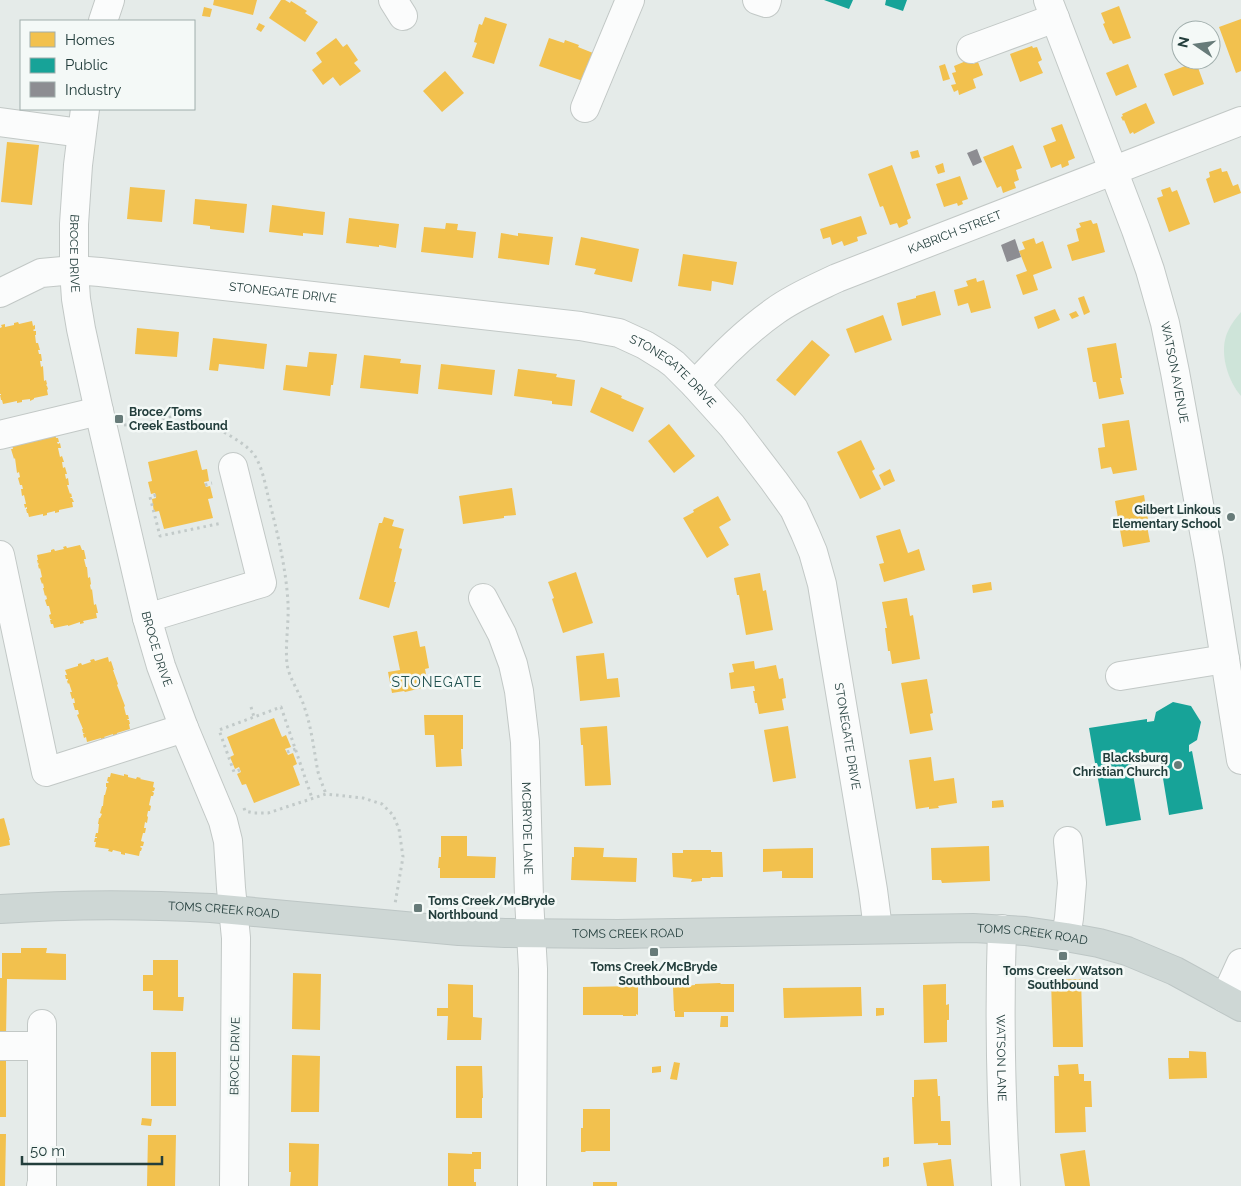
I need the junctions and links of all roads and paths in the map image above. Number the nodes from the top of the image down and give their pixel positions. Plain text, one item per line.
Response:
1 (110, 0) edge
2 (630, 0) edge
3 (758, 0) edge
4 (767, 0) edge
5 (1051, 9) edge
6 (103, 20) edge
7 (971, 50) dead end
8 (585, 108) dead end
9 (83, 121) edge
10 (1241, 121) edge
11 (0, 122) edge
12 (1114, 171) junction
13 (74, 270) junction
14 (0, 294) edge
15 (695, 385) junction
16 (99, 411) junction
17 (0, 436) edge
18 (234, 467) dead end
19 (212, 483) dead end
20 (205, 485) dead end
21 (156, 496) dead end
22 (222, 523) dead end
23 (194, 528) junction
24 (195, 534) dead end
25 (0, 554) edge
26 (483, 598) dead end
27 (147, 618) junction
28 (1225, 658) junction
29 (1120, 676) dead end
30 (251, 707) dead end
31 (254, 717) junction
32 (184, 728) junction
33 (296, 749) junction
34 (287, 752) dead end
35 (1240, 752) edge
36 (240, 770) dead end
37 (312, 798) junction
38 (242, 806) dead end
39 (1068, 841) dead end
40 (0, 909) edge
41 (393, 909) dead end
42 (233, 910) junction
43 (878, 929) junction
44 (1002, 929) junction
45 (531, 934) junction
46 (1066, 937) junction
47 (1241, 963) edge
48 (1233, 1002) edge
49 (0, 1046) edge
50 (41, 1186) edge
51 (234, 1186) edge
52 (532, 1186) edge
53 (1006, 1186) edge

1 - 6 street
2 - 8 street
3 - 4 street
5 - 7 street
5 - 12 street, WATSON AVENUE
9 - 11 street
9 - 13 street, BROCE DRIVE
10 - 12 street, KABRICH STREET
12 - 15 street, KABRICH STREET
12 - 28 street, WATSON AVENUE
13 - 14 street, STONEGATE DRIVE
13 - 15 street, STONEGATE DRIVE
13 - 16 street, BROCE DRIVE
15 - 43 street, STONEGATE DRIVE
16 - 17 street
16 - 27 street, BROCE DRIVE
18 - 27 street
19 - 20 path
21 - 23 path
22 - 23 path
23 - 24 path
25 - 32 street
26 - 45 street, MCBRYDE LANE
27 - 32 street, BROCE DRIVE
28 - 29 street
28 - 35 street, WATSON AVENUE
30 - 31 path
31 - 33 path
31 - 36 path
32 - 42 street, BROCE DRIVE
33 - 34 path
33 - 37 path
37 - 38 path
37 - 41 path
39 - 46 street
40 - 42 main road, TOMS CREEK ROAD
42 - 45 main road, TOMS CREEK ROAD
42 - 51 street, BROCE DRIVE
43 - 44 main road, TOMS CREEK ROAD
43 - 45 main road, TOMS CREEK ROAD
44 - 46 main road, TOMS CREEK ROAD
44 - 53 street, WATSON LANE
45 - 52 street, MCBRYDE LANE
46 - 48 main road, TOMS CREEK ROAD
47 - 48 street
49 - 50 street

